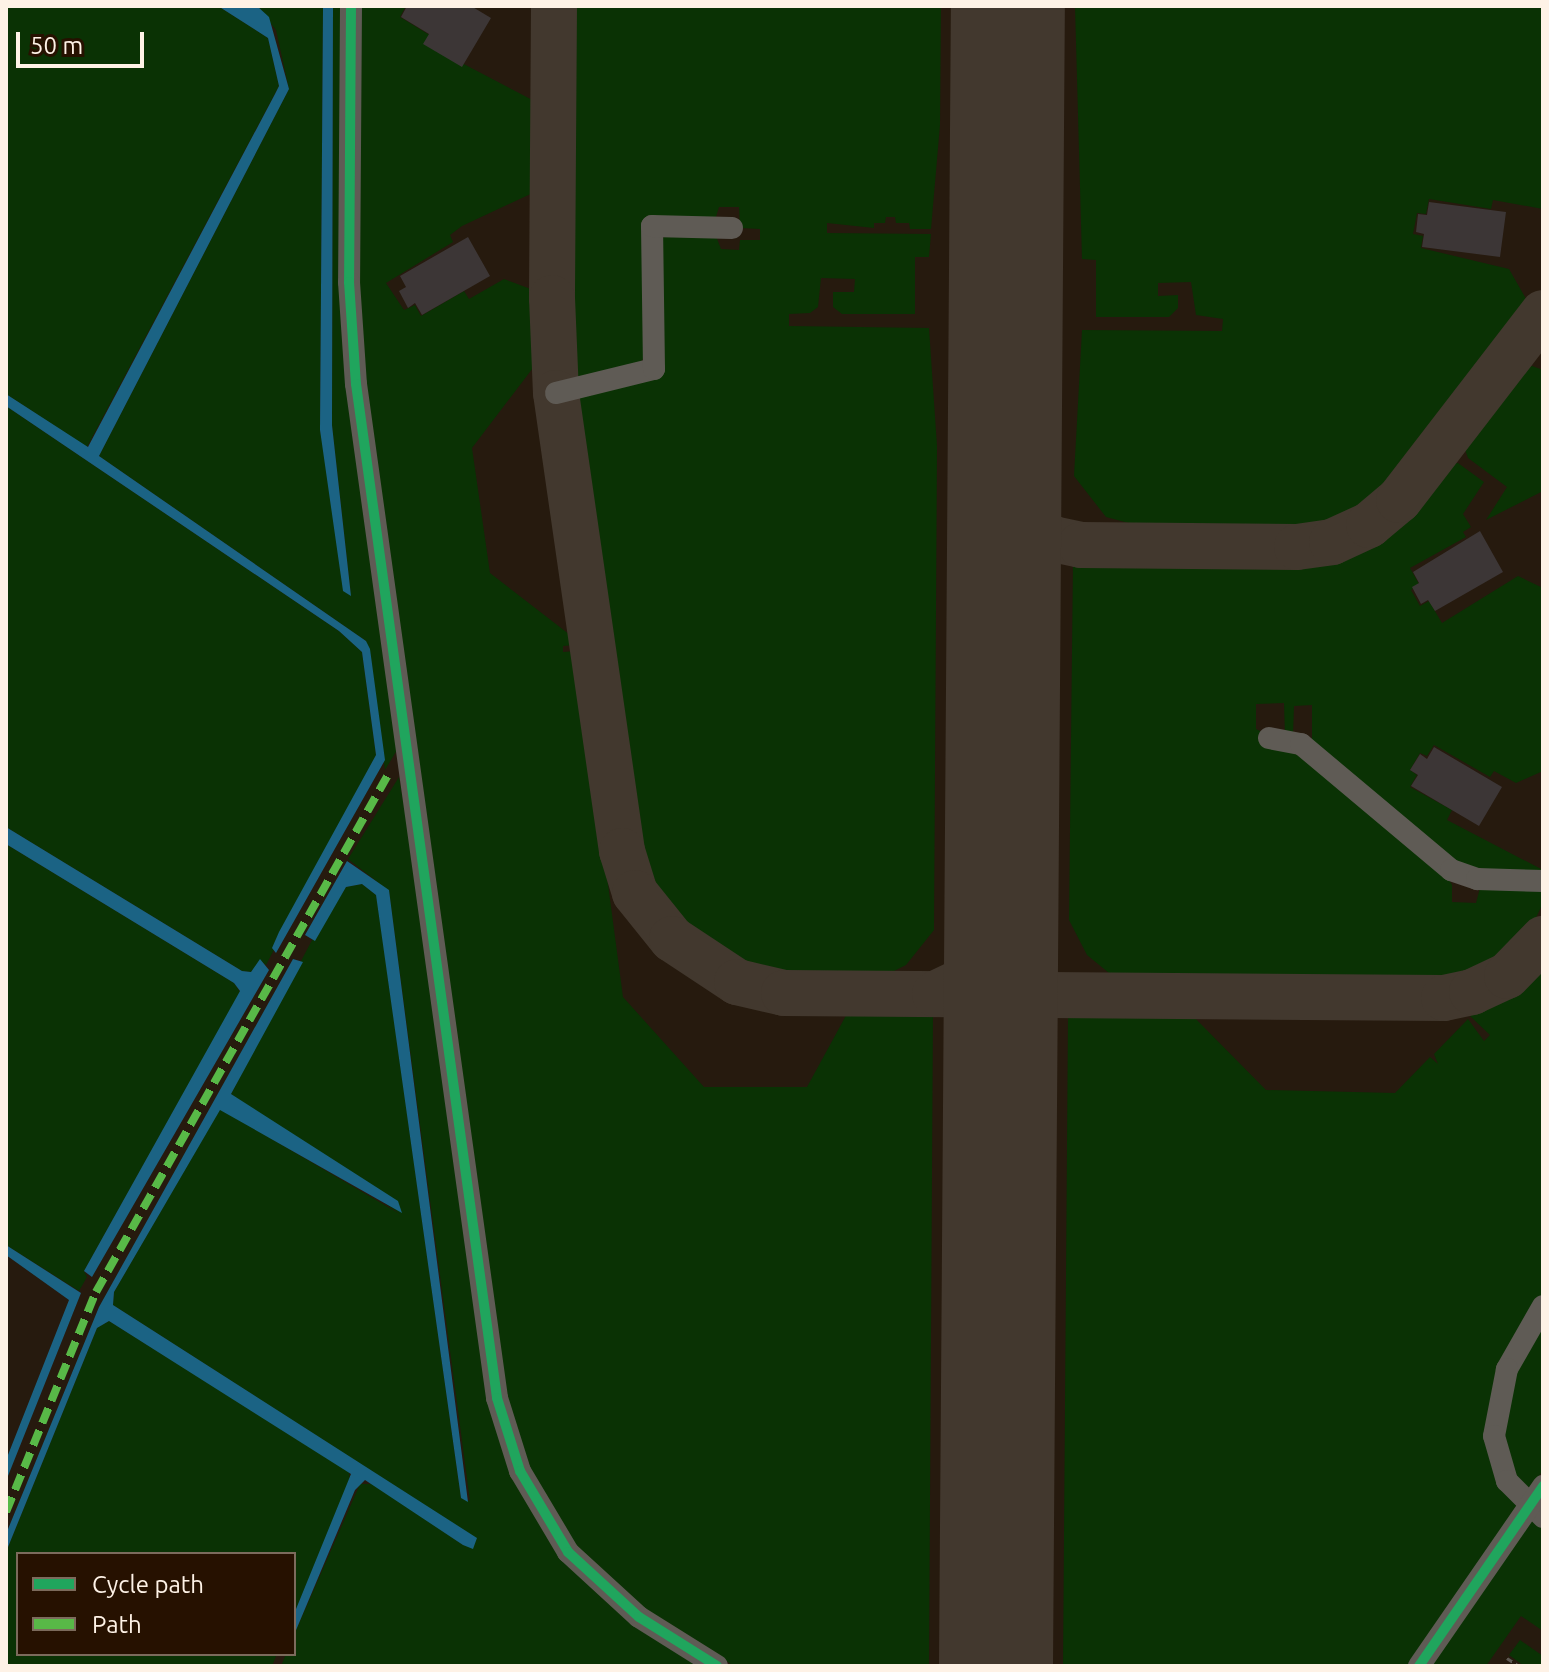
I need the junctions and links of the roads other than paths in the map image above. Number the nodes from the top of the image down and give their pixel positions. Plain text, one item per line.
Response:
1 (351, 6) edge
2 (732, 228) dead end
3 (556, 393) dead end
4 (1269, 738) dead end
5 (407, 749) junction
6 (389, 773) dead end
7 (1543, 881) edge
8 (1543, 1306) edge
9 (1543, 1486) edge
10 (1536, 1511) edge
11 (717, 1666) edge
12 (1419, 1666) edge

1 - 5 street
2 - 3 street
4 - 7 street
5 - 6 street
5 - 11 street
8 - 10 street
9 - 10 street
10 - 12 street

